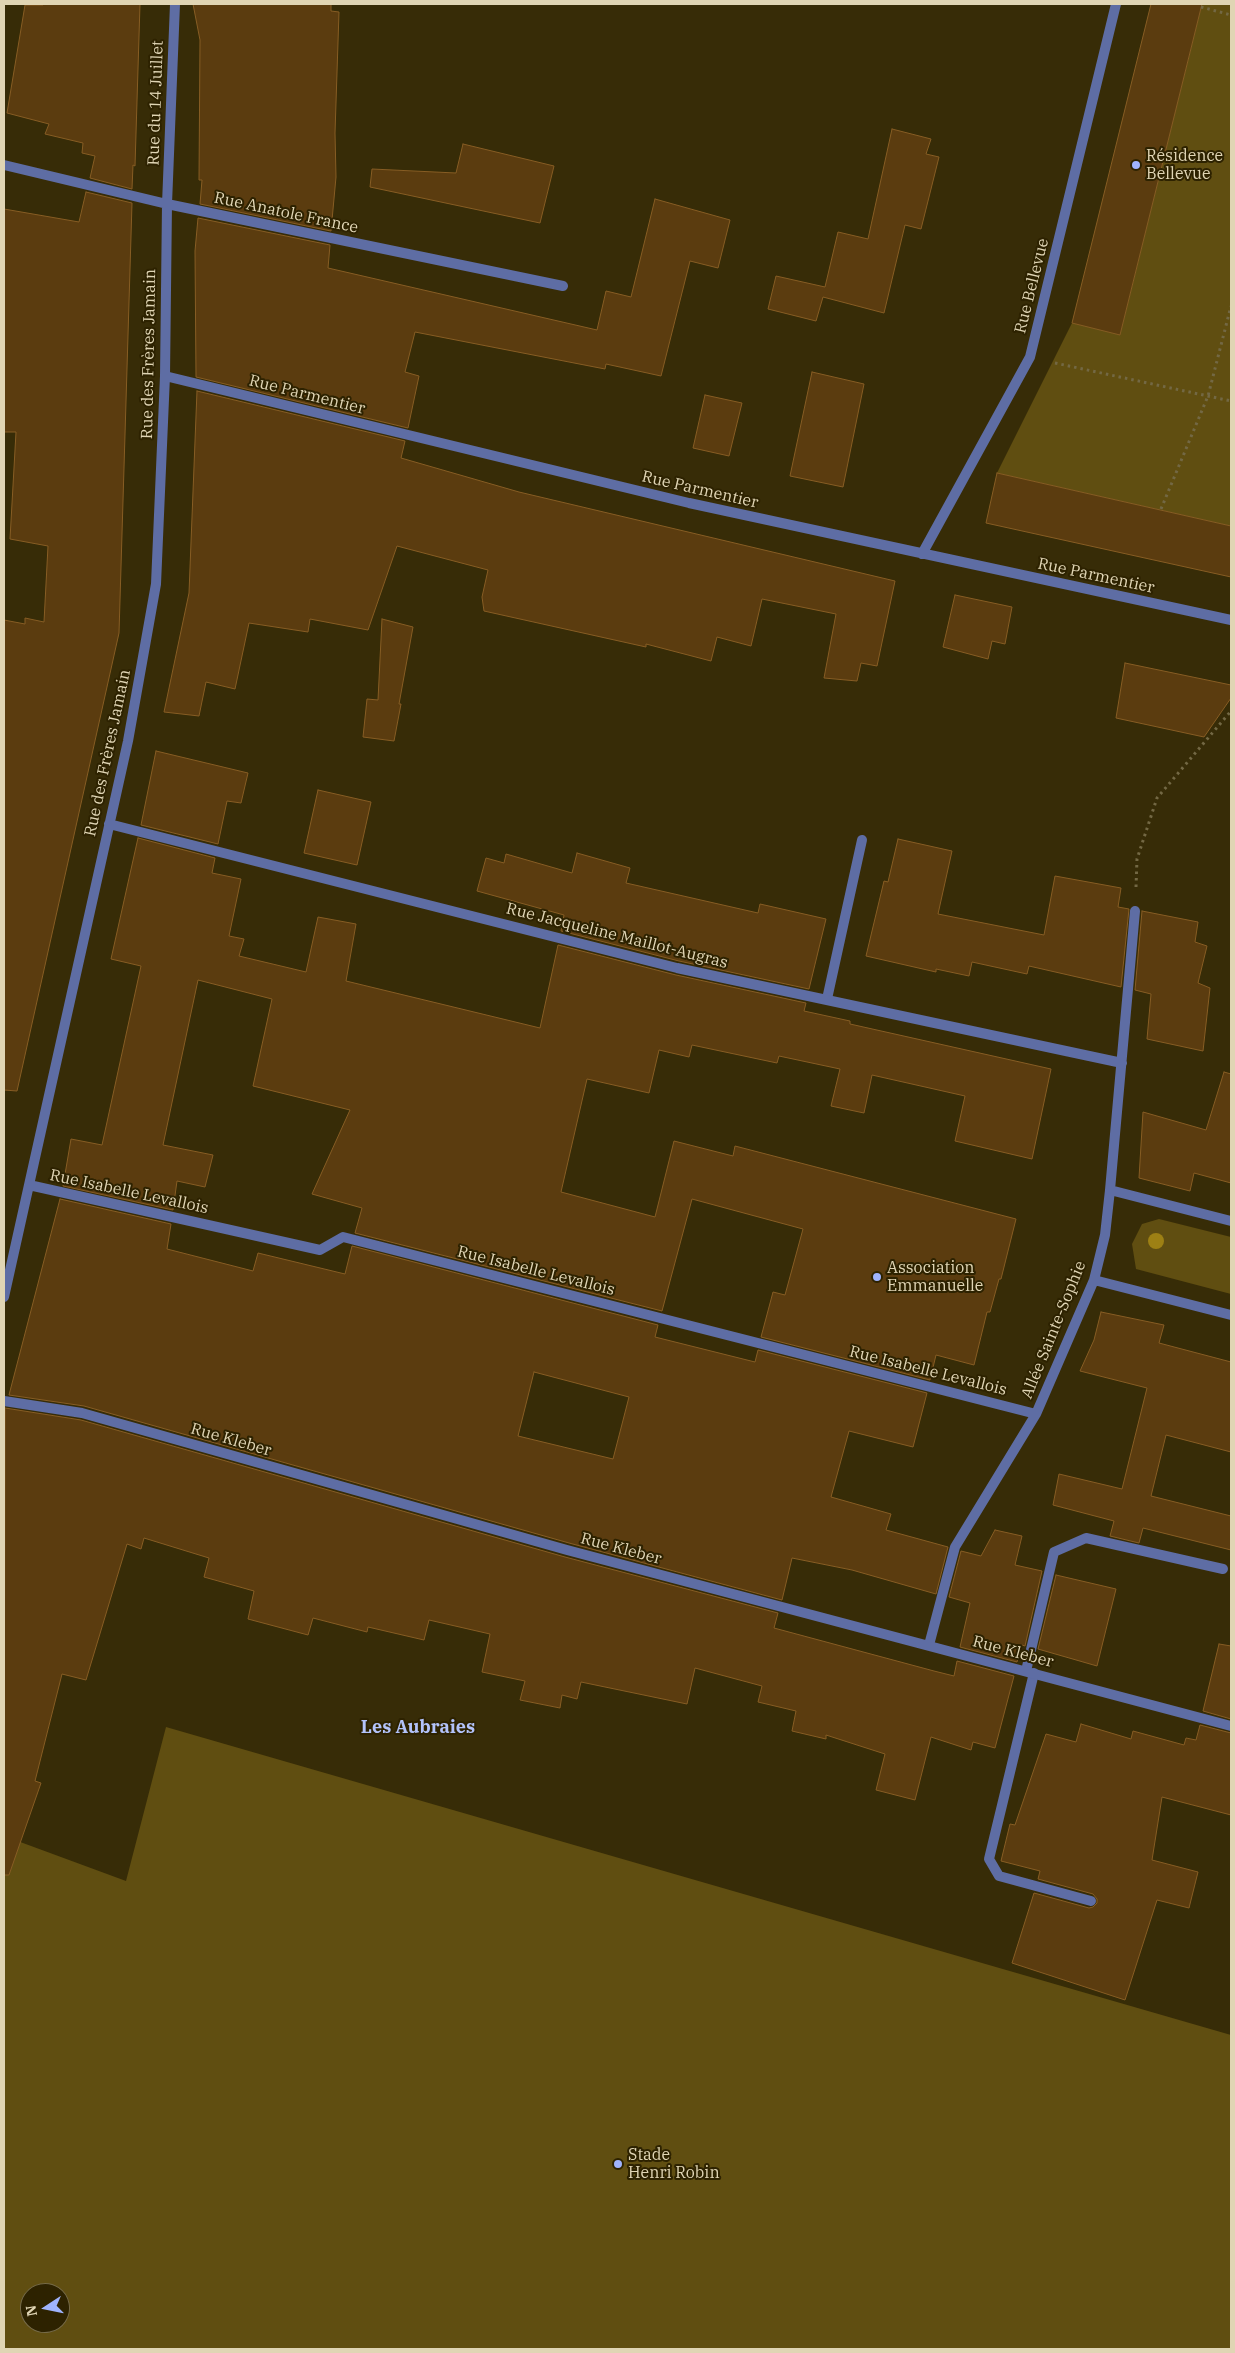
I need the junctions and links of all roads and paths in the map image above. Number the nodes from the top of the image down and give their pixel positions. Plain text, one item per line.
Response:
1 (175, 4) edge
2 (1116, 4) edge
3 (1201, 7) dead end
4 (1231, 14) edge
5 (4, 165) edge
6 (167, 204) junction
7 (563, 286) dead end
8 (1231, 306) edge
9 (1030, 357) junction
10 (165, 376) junction
11 (1208, 396) junction
12 (1231, 401) edge
13 (1161, 510) dead end
14 (922, 554) junction
15 (1231, 620) edge
16 (1231, 711) edge
17 (109, 824) junction
18 (862, 840) dead end
19 (1135, 911) joint
20 (827, 999) junction
21 (1122, 1063) junction
22 (28, 1185) junction
23 (1110, 1190) junction
24 (1231, 1221) edge
25 (1094, 1280) junction
26 (4, 1297) edge
27 (1231, 1314) edge
28 (4, 1401) edge
29 (1036, 1414) junction
30 (1223, 1569) dead end
31 (930, 1645) junction
32 (1030, 1672) junction
33 (1231, 1726) edge
34 (1091, 1901) dead end

1 - 6 street, Rue du 14 Juillet
2 - 9 street, Rue Bellevue
3 - 4 path
5 - 6 street, Rue Anatole France
6 - 7 street, Rue Anatole France
6 - 10 street, Rue des Frères Jamain
8 - 11 path
9 - 11 path
9 - 14 street, Rue Bellevue
10 - 14 street, Rue Parmentier
10 - 17 street, Rue des Frères Jamain
11 - 12 path
11 - 13 path
14 - 15 street, Rue Parmentier
16 - 19 path
17 - 20 street, Rue Jacqueline Maillot-Augras
17 - 22 street, Rue des Frères Jamain
18 - 20 street
19 - 21 street, Allée Sainte-Sophie
20 - 21 street, Rue Jacqueline Maillot-Augras
21 - 23 street, Allée Sainte-Sophie
22 - 26 street, Rue des Frères Jamain
22 - 29 street, Rue Isabelle Levallois
23 - 24 street
23 - 25 street, Allée Sainte-Sophie
25 - 27 street
25 - 29 street, Allée Sainte-Sophie
28 - 31 street, Rue Kleber
29 - 31 street, Allée Sainte-Sophie
30 - 32 street
31 - 32 street, Rue Kleber
32 - 33 street, Rue Kleber
32 - 34 street

